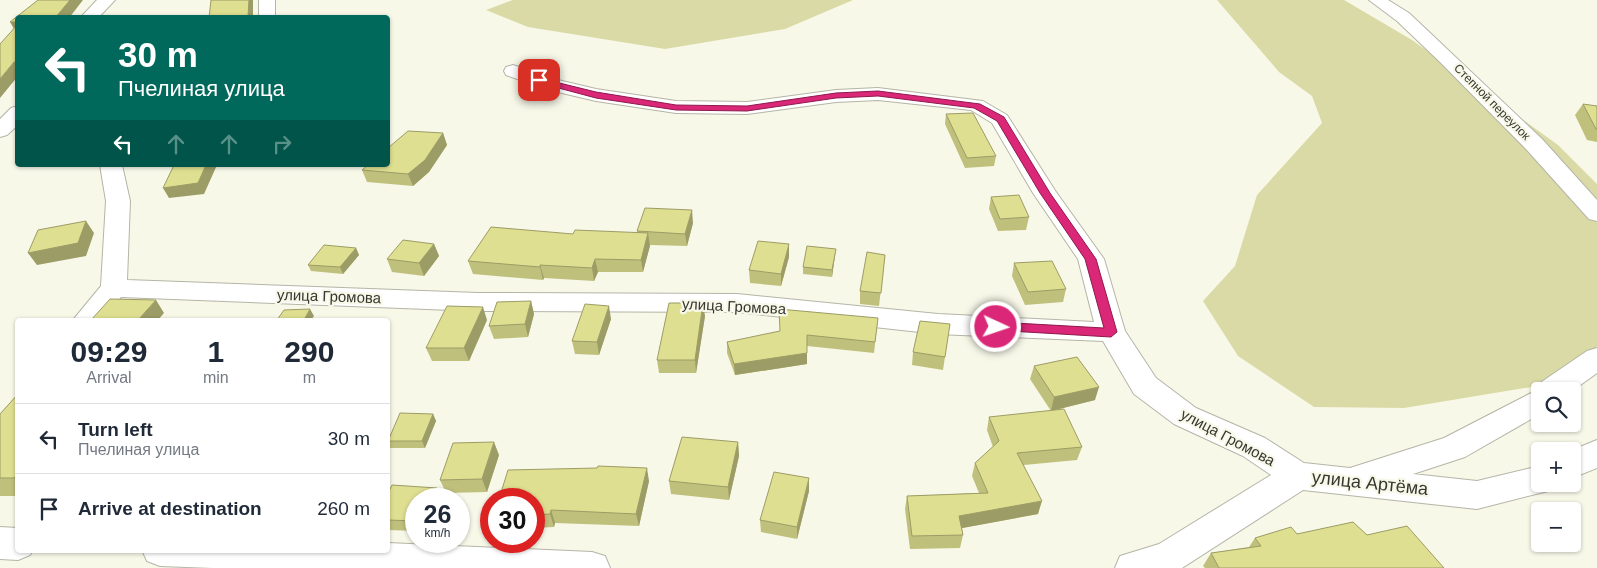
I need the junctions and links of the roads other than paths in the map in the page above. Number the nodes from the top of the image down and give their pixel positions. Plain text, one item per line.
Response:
1 (107, 0) edge
2 (267, 0) edge
3 (1377, 0) edge
4 (91, 15) edge
5 (267, 15) edge
6 (513, 71) dead end
7 (15, 115) edge
8 (0, 131) edge
9 (111, 167) edge
10 (1597, 214) edge
11 (114, 288) junction
12 (89, 318) edge
13 (1111, 332) junction
14 (1597, 358) edge
15 (1564, 382) edge
16 (1531, 405) edge
17 (1597, 453) edge
18 (1581, 461) edge
19 (1298, 476) junction
20 (1350, 481) junction
21 (1531, 482) edge
22 (0, 543) edge
23 (15, 544) edge
24 (232, 553) edge
25 (592, 568) edge
26 (1133, 568) edge

1 - 4 street
2 - 5 street
3 - 10 street, Степной переулок
6 - 13 street
7 - 8 street
9 - 11 street
11 - 12 street
11 - 13 street, улица Громова
13 - 19 street, улица Громова
14 - 15 street
16 - 20 street
17 - 18 street
19 - 20 street, улица Артёма
19 - 26 street, улица Артёма
20 - 21 street, улица Артёма
22 - 23 street
24 - 25 street

